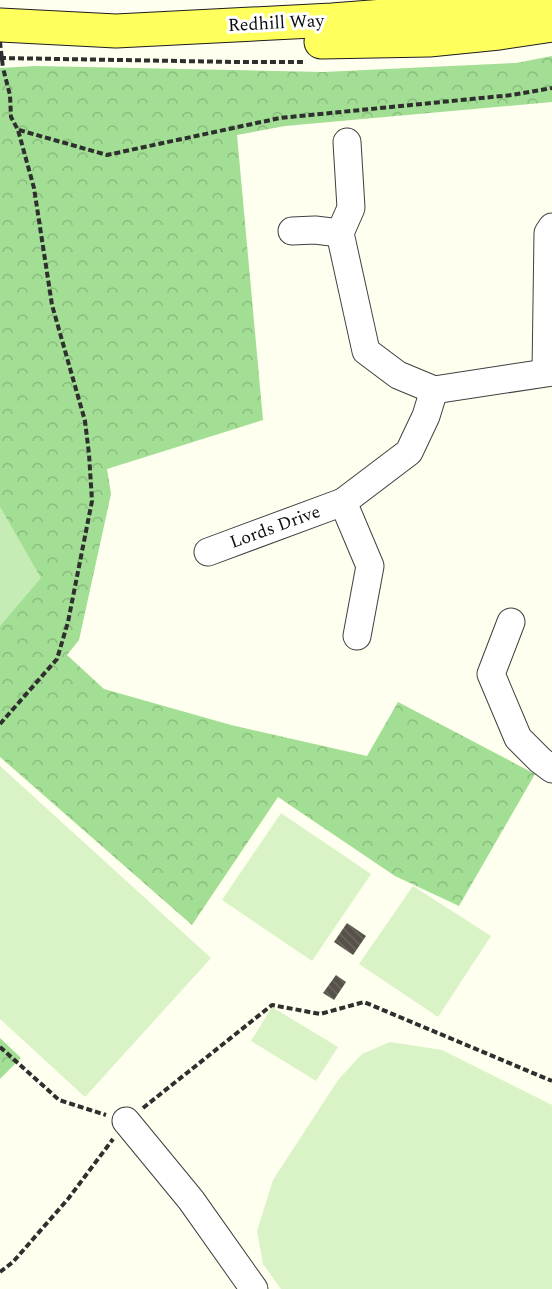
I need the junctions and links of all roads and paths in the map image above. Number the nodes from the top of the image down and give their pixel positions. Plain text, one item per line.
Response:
1 (541, 8) edge
2 (0, 25) edge
3 (1, 51) edge
4 (0, 58) edge
5 (317, 62) dead end
6 (552, 88) edge
7 (18, 130) junction
8 (347, 142) dead end
9 (552, 227) edge
10 (549, 372) edge
11 (435, 390) junction
12 (343, 502) junction
13 (208, 552) dead end
14 (510, 622) dead end
15 (357, 636) dead end
16 (0, 724) edge
17 (552, 769) edge
18 (0, 1047) edge
19 (552, 1081) edge
20 (126, 1121) junction
21 (0, 1272) edge
22 (254, 1289) edge

1 - 2 main road, Redhill Way
1 - 3 main road, Redhill Way
3 - 7 path
4 - 5 path
6 - 7 path
7 - 16 path
8 - 11 street
9 - 10 street
10 - 11 street
11 - 12 street, Lords Drive
12 - 13 street, Lords Drive
12 - 15 street, Lords Drive
14 - 17 street
18 - 20 path
19 - 20 path
20 - 21 path
20 - 22 street

